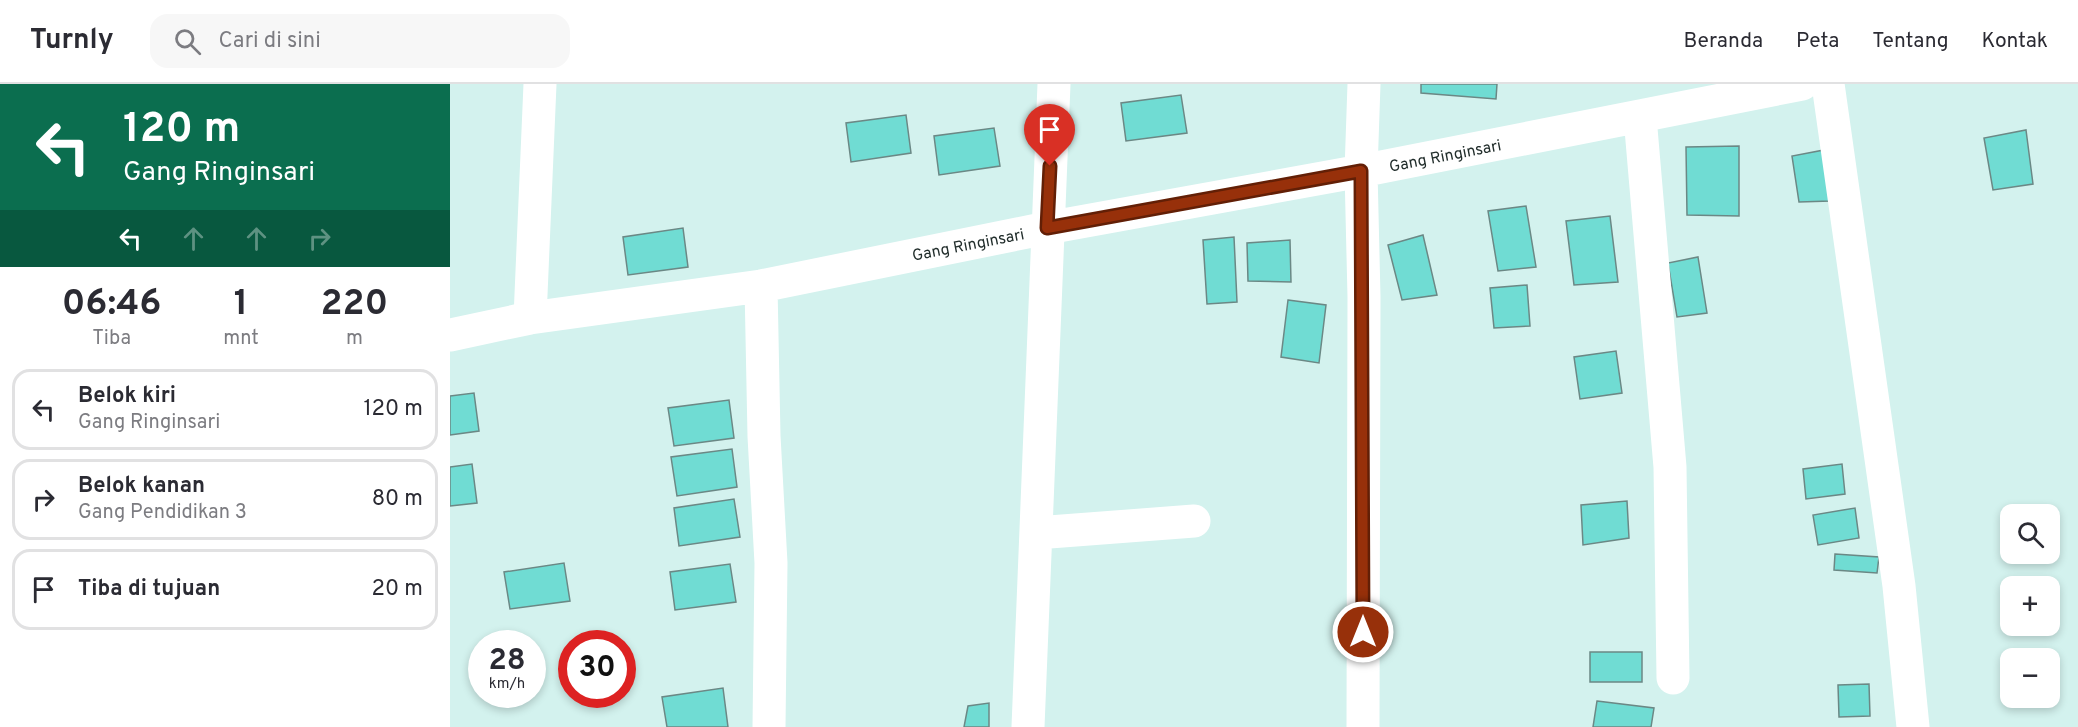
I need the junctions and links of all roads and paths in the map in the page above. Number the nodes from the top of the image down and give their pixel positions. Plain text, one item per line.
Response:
1 (540, 84) edge
2 (1054, 84) edge
3 (1364, 84) edge
4 (1802, 84) edge
5 (1828, 84) edge
6 (1660, 104) edge
7 (1361, 171) junction
8 (1047, 228) junction
9 (761, 286) junction
10 (530, 318) junction
11 (450, 335) edge
12 (1194, 521) dead end
13 (1036, 533) junction
14 (1673, 678) dead end
15 (769, 727) edge
16 (1028, 727) edge
17 (1363, 727) edge
18 (1913, 727) edge

1 - 10 street
2 - 8 street
3 - 7 street
4 - 6 street, Gang Ringinsari
5 - 18 street
6 - 7 street, Gang Ringinsari
6 - 14 street
7 - 8 street, Gang Ringinsari
7 - 17 street
8 - 9 street, Gang Ringinsari
8 - 13 street
9 - 10 street, Gang Ringinsari
9 - 15 street
10 - 11 street, Gang Ringinsari
12 - 13 street
13 - 16 street

